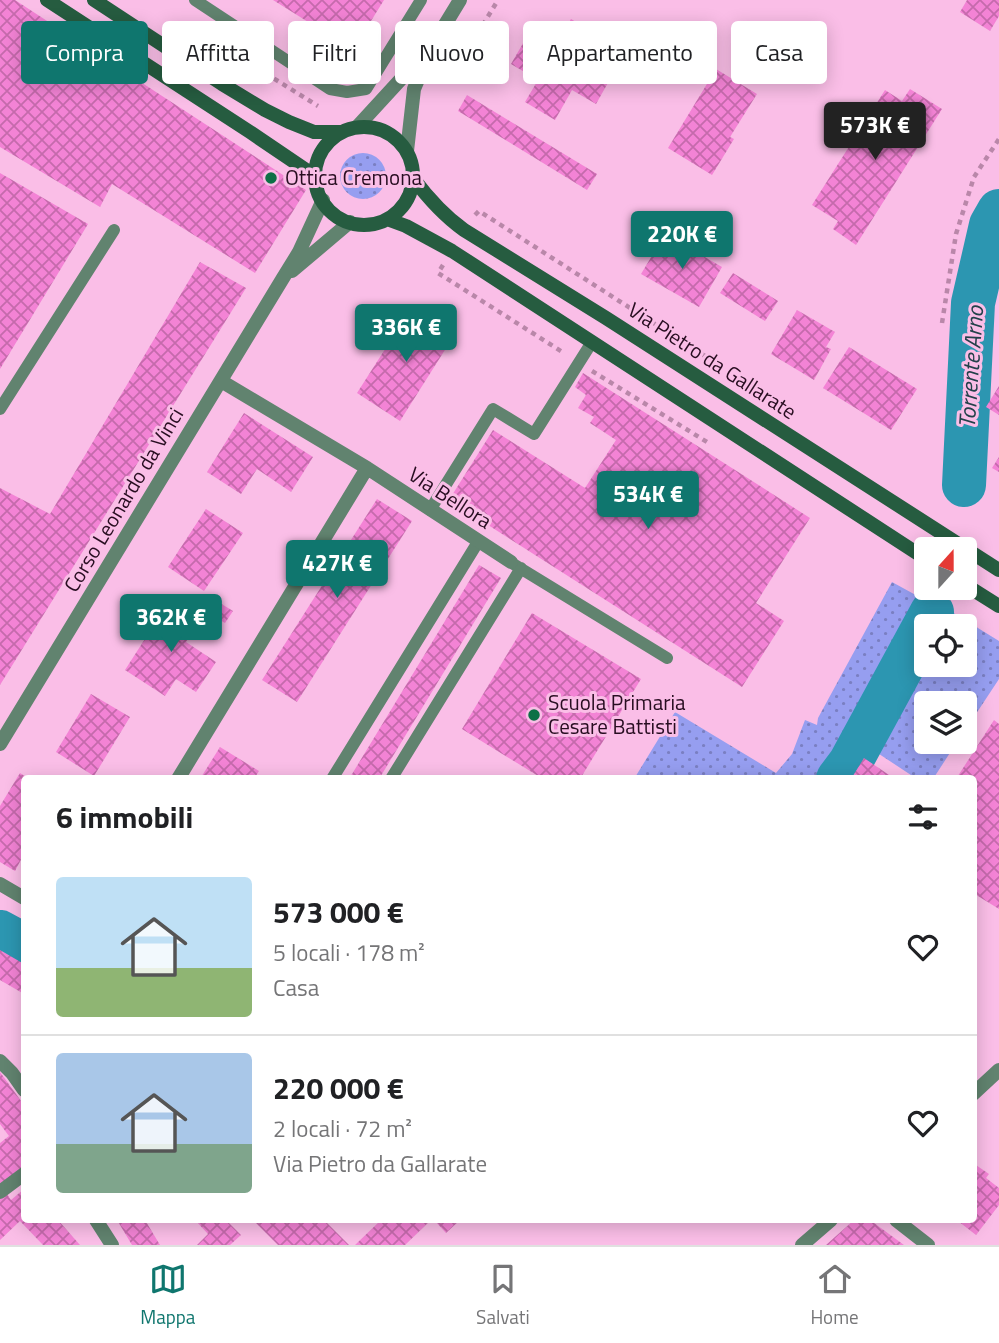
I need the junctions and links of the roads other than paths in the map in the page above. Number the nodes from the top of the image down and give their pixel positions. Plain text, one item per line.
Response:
1 (47, 0) edge
2 (94, 0) edge
3 (195, 0) edge
4 (421, 0) edge
5 (460, 0) edge
6 (447, 21) edge
7 (397, 84) edge
8 (416, 84) edge
9 (357, 127) junction
10 (340, 132) junction
11 (407, 151) junction
12 (315, 176) junction
13 (413, 178) junction
14 (323, 200) junction
15 (387, 219) junction
16 (350, 222) junction
17 (114, 230) dead end
18 (284, 278) junction
19 (592, 342) junction
20 (221, 381) junction
21 (0, 409) edge
22 (367, 468) junction
23 (430, 510) junction
24 (478, 542) junction
25 (914, 551) edge
26 (516, 565) junction
27 (999, 569) edge
28 (977, 592) edge
29 (999, 606) edge
30 (667, 658) dead end
31 (0, 744) edge
32 (180, 775) edge
33 (334, 775) edge
34 (393, 775) edge
35 (0, 884) edge
36 (21, 896) edge
37 (0, 1061) edge
38 (999, 1070) edge
39 (21, 1086) edge
40 (977, 1090) edge
41 (21, 1176) edge
42 (0, 1192) edge
43 (98, 1223) edge
44 (828, 1223) edge
45 (900, 1223) edge
46 (112, 1245) edge
47 (802, 1245) edge
48 (929, 1245) edge

1 - 12 street
2 - 10 street
3 - 4 lane
5 - 6 street
7 - 9 street
8 - 11 street
9 - 10 street
9 - 11 street
10 - 12 street
11 - 13 street
12 - 14 street
13 - 15 street
13 - 27 street, Via Pietro da Gallarate
14 - 16 street
14 - 18 street, Corso Leonardo da Vinci
15 - 16 street
15 - 19 street
16 - 18 street, Corso Leonardo da Vinci
17 - 21 lane
18 - 20 street, Corso Leonardo da Vinci
19 - 23 lane
19 - 25 street
20 - 22 street, Via Bellora
20 - 31 street, Corso Leonardo da Vinci
22 - 23 street, Via Bellora
22 - 32 street
23 - 24 street, Via Bellora
24 - 26 street, Via Bellora
24 - 33 lane
26 - 30 lane
26 - 34 lane
28 - 29 street
35 - 36 street
37 - 39 street
38 - 40 street
41 - 42 street
43 - 46 street
44 - 47 street
45 - 48 street

